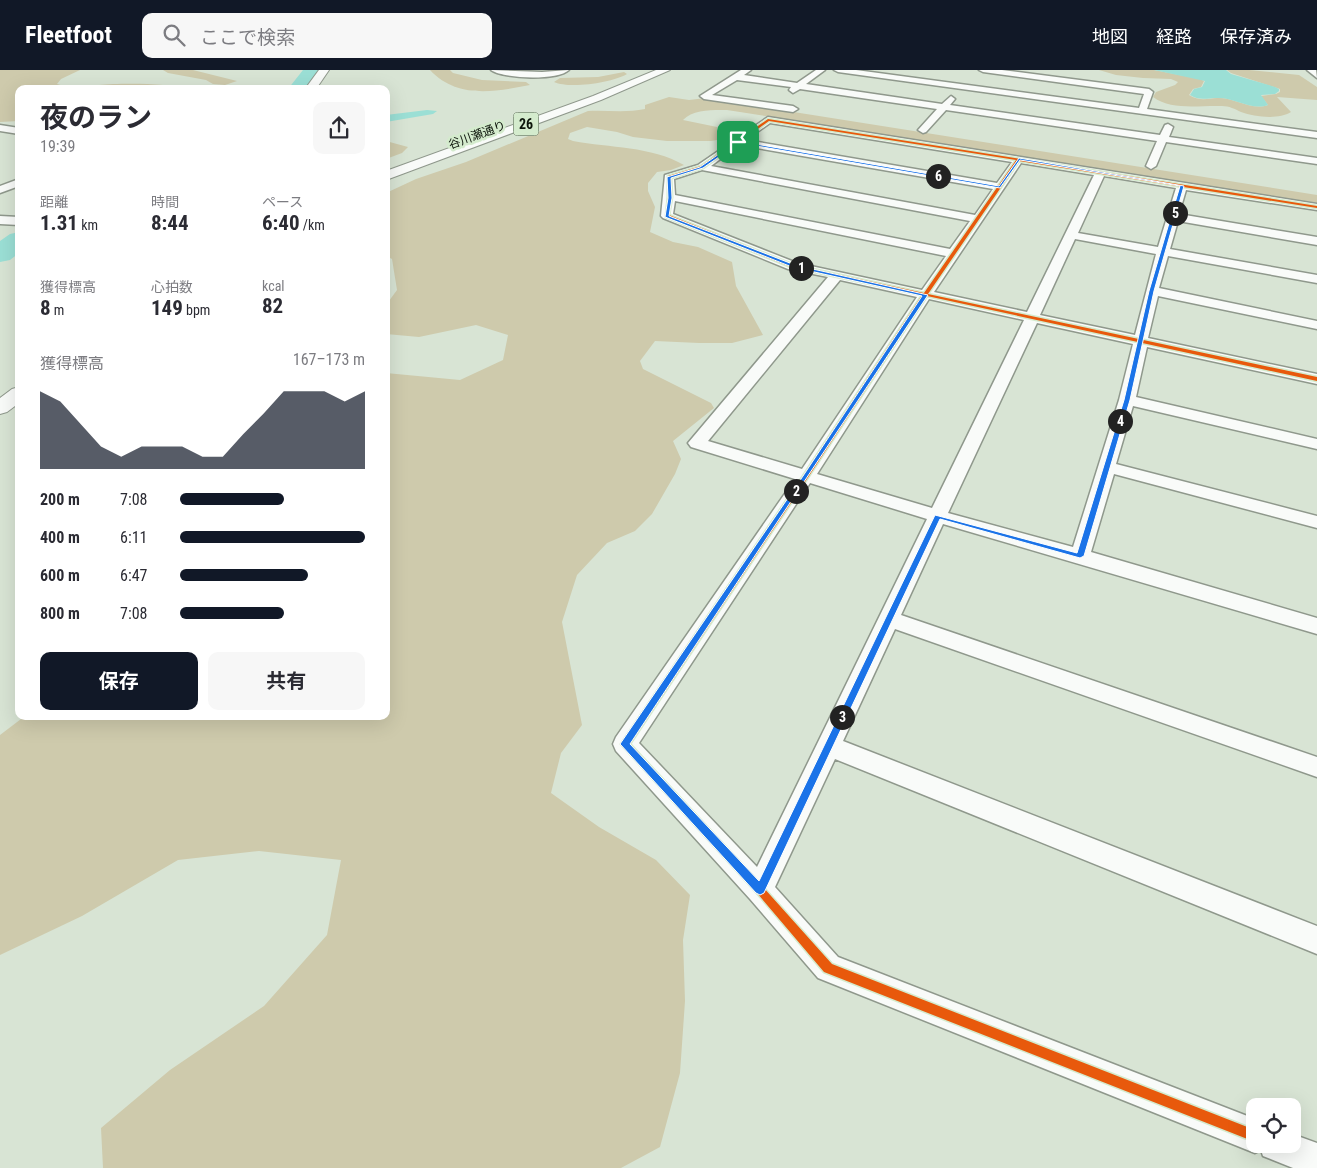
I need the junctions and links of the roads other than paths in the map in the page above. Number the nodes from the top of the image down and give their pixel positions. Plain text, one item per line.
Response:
1 (324, 70) edge
2 (496, 70) edge
3 (565, 70) edge
4 (651, 70) edge
5 (665, 70) edge
6 (747, 70) edge
7 (821, 70) edge
8 (838, 70) edge
9 (979, 70) edge
10 (983, 70) edge
11 (1311, 70) edge
12 (1317, 76) edge
13 (737, 77) junction
14 (313, 85) edge
15 (799, 86) junction
16 (963, 87) junction
17 (772, 106) junction
18 (943, 107) junction
19 (1142, 111) junction
20 (806, 112) dead end
21 (1173, 116) junction
22 (0, 128) edge
23 (15, 130) edge
24 (923, 130) dead end
25 (1317, 135) edge
26 (1163, 139) junction
27 (738, 142) junction
28 (1019, 159) junction
29 (1317, 161) edge
30 (1151, 166) dead end
31 (390, 167) edge
32 (702, 167) junction
33 (1101, 172) junction
34 (390, 175) edge
35 (15, 184) edge
36 (1182, 186) junction
37 (1000, 187) junction
38 (0, 190) edge
39 (670, 198) junction
40 (1317, 207) edge
41 (1174, 217) junction
42 (978, 219) junction
43 (0, 220) edge
44 (15, 221) edge
45 (1071, 235) junction
46 (1317, 240) edge
47 (1163, 252) junction
48 (955, 254) junction
49 (836, 276) junction
50 (1317, 279) edge
51 (1152, 291) junction
52 (925, 295) junction
53 (1032, 317) junction
54 (1317, 325) edge
55 (1141, 341) junction
56 (15, 377) edge
57 (1317, 379) edge
58 (0, 389) edge
59 (15, 396) edge
60 (1127, 400) junction
61 (0, 408) edge
62 (1317, 444) edge
63 (1107, 467) junction
64 (806, 476) junction
65 (937, 516) junction
66 (1317, 522) edge
67 (1080, 556) junction
68 (889, 619) junction
69 (1317, 626) edge
70 (828, 746) junction
71 (1317, 767) edge
72 (760, 890) junction
73 (1317, 940) edge
74 (1246, 1132) edge
75 (1299, 1153) edge
76 (1317, 1160) edge

1 - 14 main road
2 - 3 street
4 - 31 main road, 谷川瀬通り / 26
5 - 34 main road, 26
6 - 13 street
7 - 15 street
8 - 16 street
9 - 16 street
10 - 19 street
11 - 12 street
13 - 15 street
13 - 17 street
15 - 17 street
15 - 18 street
16 - 18 street
16 - 19 street
17 - 20 street
18 - 24 street
18 - 26 street
19 - 21 street
21 - 25 street
21 - 26 street
22 - 23 street
26 - 29 street
26 - 30 street
27 - 28 street
27 - 32 street
27 - 37 street
28 - 33 street
28 - 37 street
32 - 39 street
32 - 42 street
33 - 36 street
33 - 45 street
35 - 38 street
36 - 40 street
36 - 41 street
37 - 42 street
39 - 48 street
39 - 49 street
41 - 46 street
41 - 47 street
42 - 48 street
43 - 44 street
45 - 47 street
45 - 53 street
47 - 50 street
47 - 51 street
48 - 52 street
49 - 52 street
49 - 64 street
51 - 54 street
51 - 55 street
52 - 53 street
52 - 64 street
53 - 55 street
53 - 65 street
55 - 57 street
55 - 60 street
56 - 58 main road
59 - 61 main road
60 - 62 street
60 - 63 street
63 - 66 street
63 - 67 street
64 - 65 street
64 - 72 street
65 - 67 street
65 - 68 street
67 - 69 street
68 - 70 street
68 - 71 street
70 - 72 street
70 - 73 street
72 - 74 street
75 - 76 street

